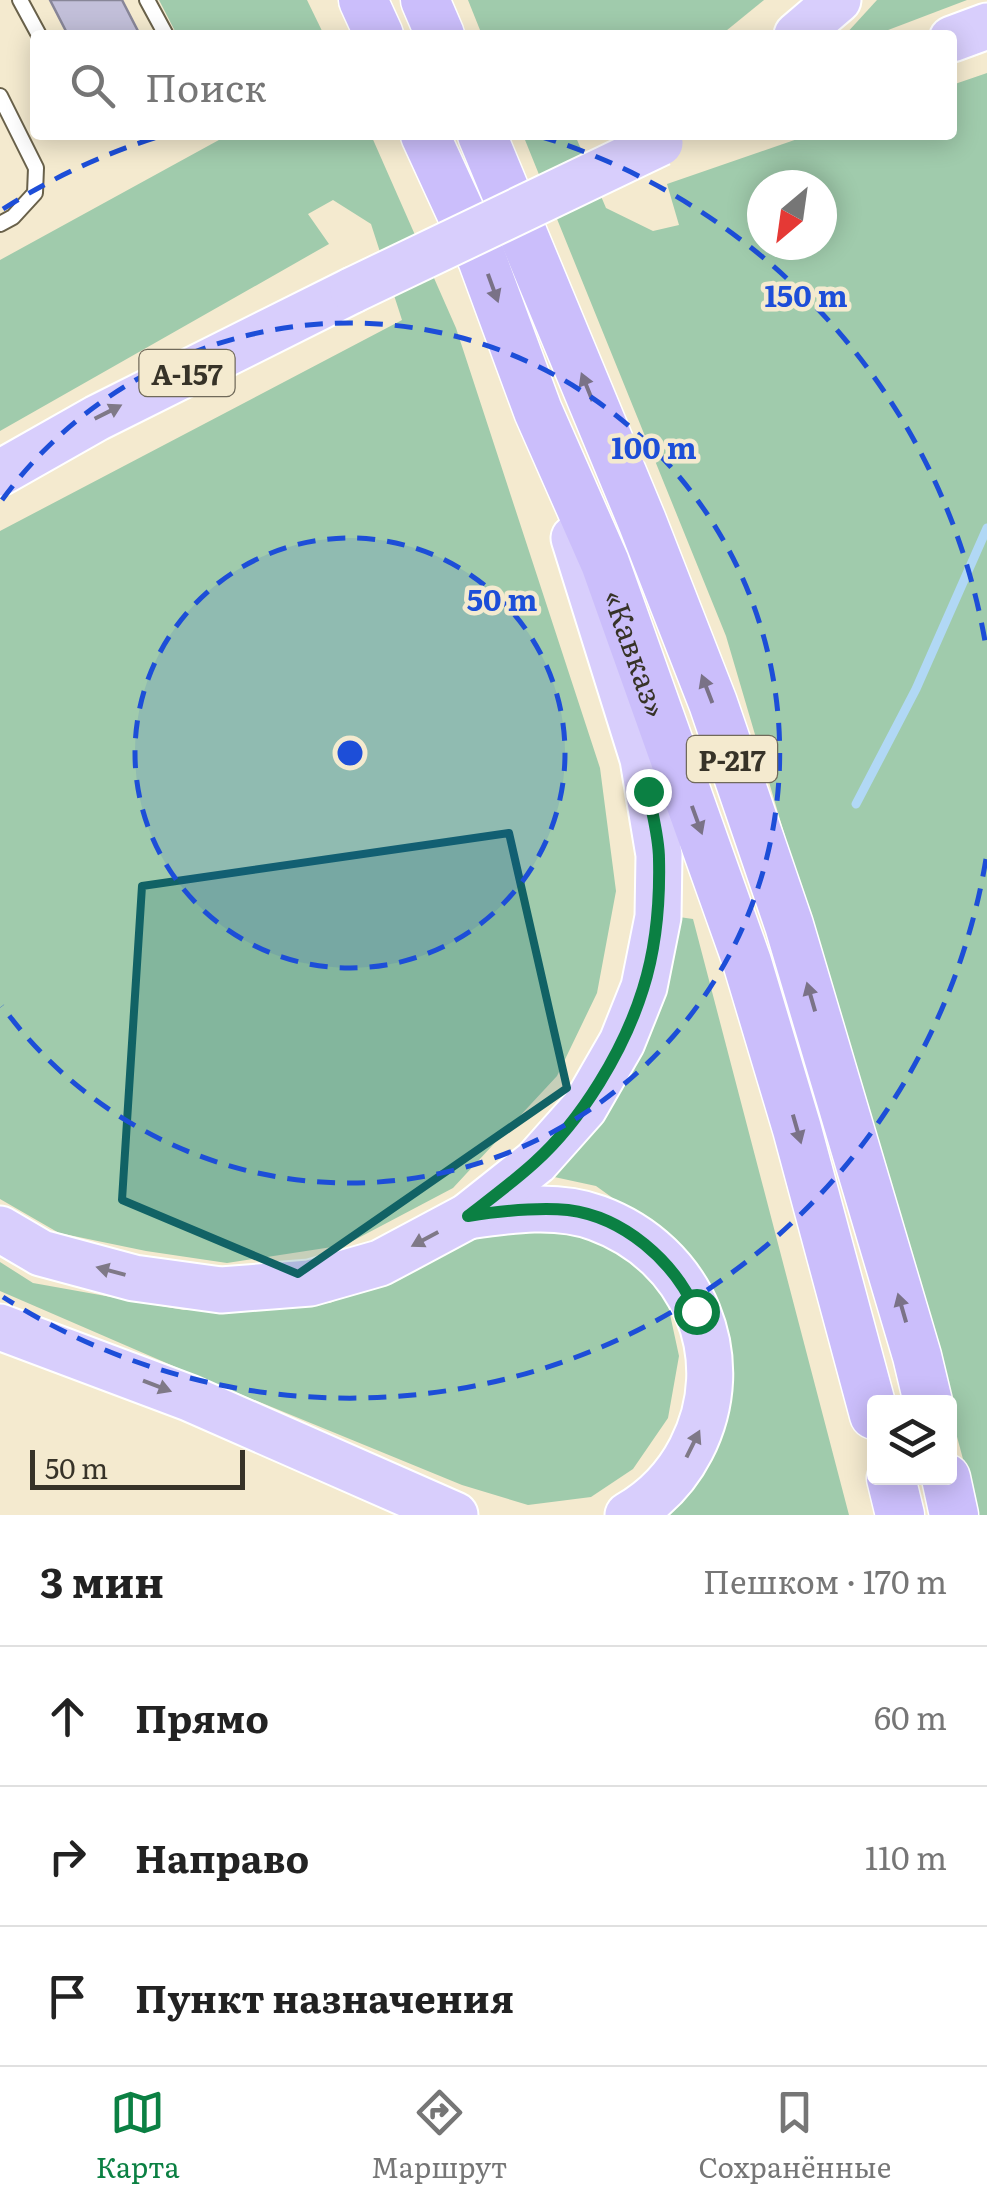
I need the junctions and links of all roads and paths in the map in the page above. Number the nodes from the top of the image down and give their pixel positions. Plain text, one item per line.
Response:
1 (20, 0) edge
2 (147, 0) edge
3 (363, 0) edge
4 (425, 0) edge
5 (838, 0) edge
6 (987, 26) edge
7 (35, 30) edge
8 (163, 30) edge
9 (377, 30) edge
10 (438, 30) edge
11 (803, 30) edge
12 (957, 37) edge
13 (0, 96) edge
14 (427, 140) edge
15 (484, 140) edge
16 (668, 140) edge
17 (0, 224) edge
18 (538, 410) junction
19 (8, 472) edge
20 (468, 1216) junction
21 (0, 1228) edge
22 (0, 1327) edge
23 (869, 1395) edge
24 (926, 1395) edge
25 (893, 1485) edge
26 (948, 1485) edge
27 (454, 1515) edge
28 (628, 1515) edge
29 (900, 1515) edge
30 (954, 1515) edge

1 - 7 lane
2 - 8 lane
3 - 9 highway
4 - 10 highway
5 - 11 main road
6 - 12 main road
13 - 17 lane
14 -> 18 highway, «Кавказ» / Р-217
24 -> 15 highway, «Кавказ» / Р-217
19 -> 16 main road, А-157, bridge
18 - 20 main road
18 -> 23 highway, «Кавказ» / Р-217
20 -> 21 main road
28 -> 20 main road
22 -> 27 main road
25 - 29 highway
26 - 30 highway

